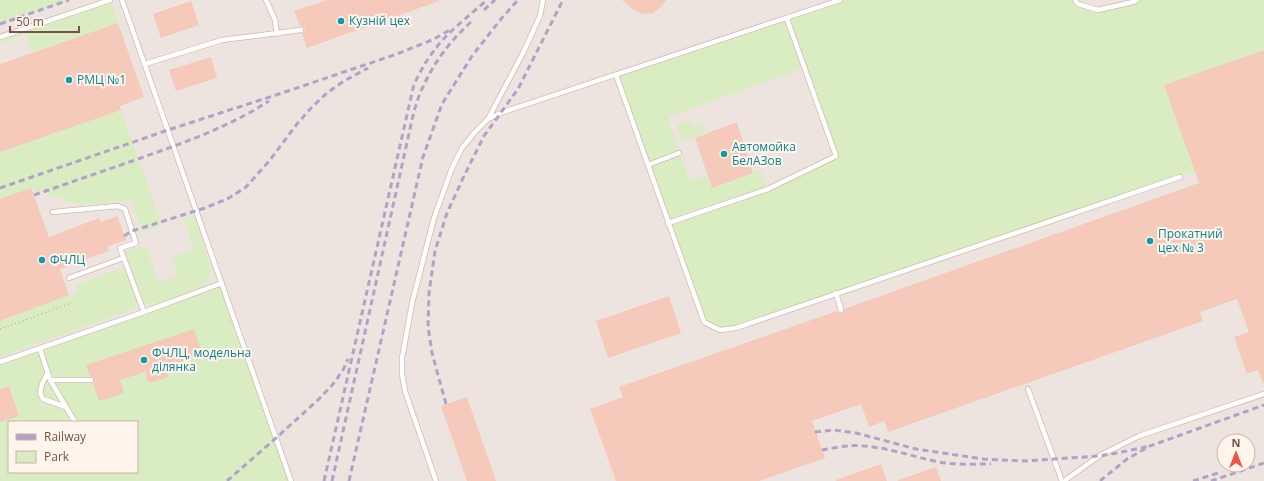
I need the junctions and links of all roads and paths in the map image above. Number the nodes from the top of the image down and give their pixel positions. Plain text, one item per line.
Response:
1 (110, 0) edge
2 (122, 0) edge
3 (266, 0) edge
4 (544, 0) edge
5 (840, 0) edge
6 (1075, 0) edge
7 (1137, 0) edge
8 (786, 19) junction
9 (301, 30) dead end
10 (12, 33) junction
11 (277, 34) junction
12 (0, 37) edge
13 (14, 38) dead end
14 (145, 64) junction
15 (616, 75) junction
16 (488, 119) junction
17 (679, 153) dead end
18 (648, 165) junction
19 (1180, 177) dead end
20 (53, 212) dead end
21 (668, 222) junction
22 (124, 258) junction
23 (69, 278) dead end
24 (222, 283) junction
25 (836, 293) junction
26 (72, 303) dead end
27 (841, 310) dead end
28 (144, 312) junction
29 (0, 329) edge
30 (40, 349) junction
31 (0, 362) edge
32 (48, 372) junction
33 (50, 380) junction
34 (91, 380) dead end
35 (1028, 389) dead end
36 (1264, 394) edge
37 (66, 407) junction
38 (74, 421) edge
39 (292, 481) edge
40 (436, 481) edge
41 (1063, 481) edge

1 - 10 lane
2 - 14 lane
3 - 11 lane
4 - 16 lane
5 - 8 lane
6 - 7 lane
8 - 15 lane
8 - 21 lane
9 - 11 lane
10 - 12 lane
10 - 13 lane
11 - 14 lane
14 - 24 lane
15 - 16 lane
15 - 18 lane
16 - 40 lane
17 - 18 lane
18 - 21 lane
19 - 25 lane
20 - 22 lane
21 - 25 lane
22 - 23 lane
22 - 28 lane
24 - 28 lane
24 - 39 lane
25 - 27 lane
26 - 29 path
28 - 30 lane
30 - 31 lane
30 - 32 lane
32 - 33 lane
32 - 37 lane
33 - 34 lane
33 - 37 lane
35 - 41 lane
36 - 41 lane
37 - 38 lane

